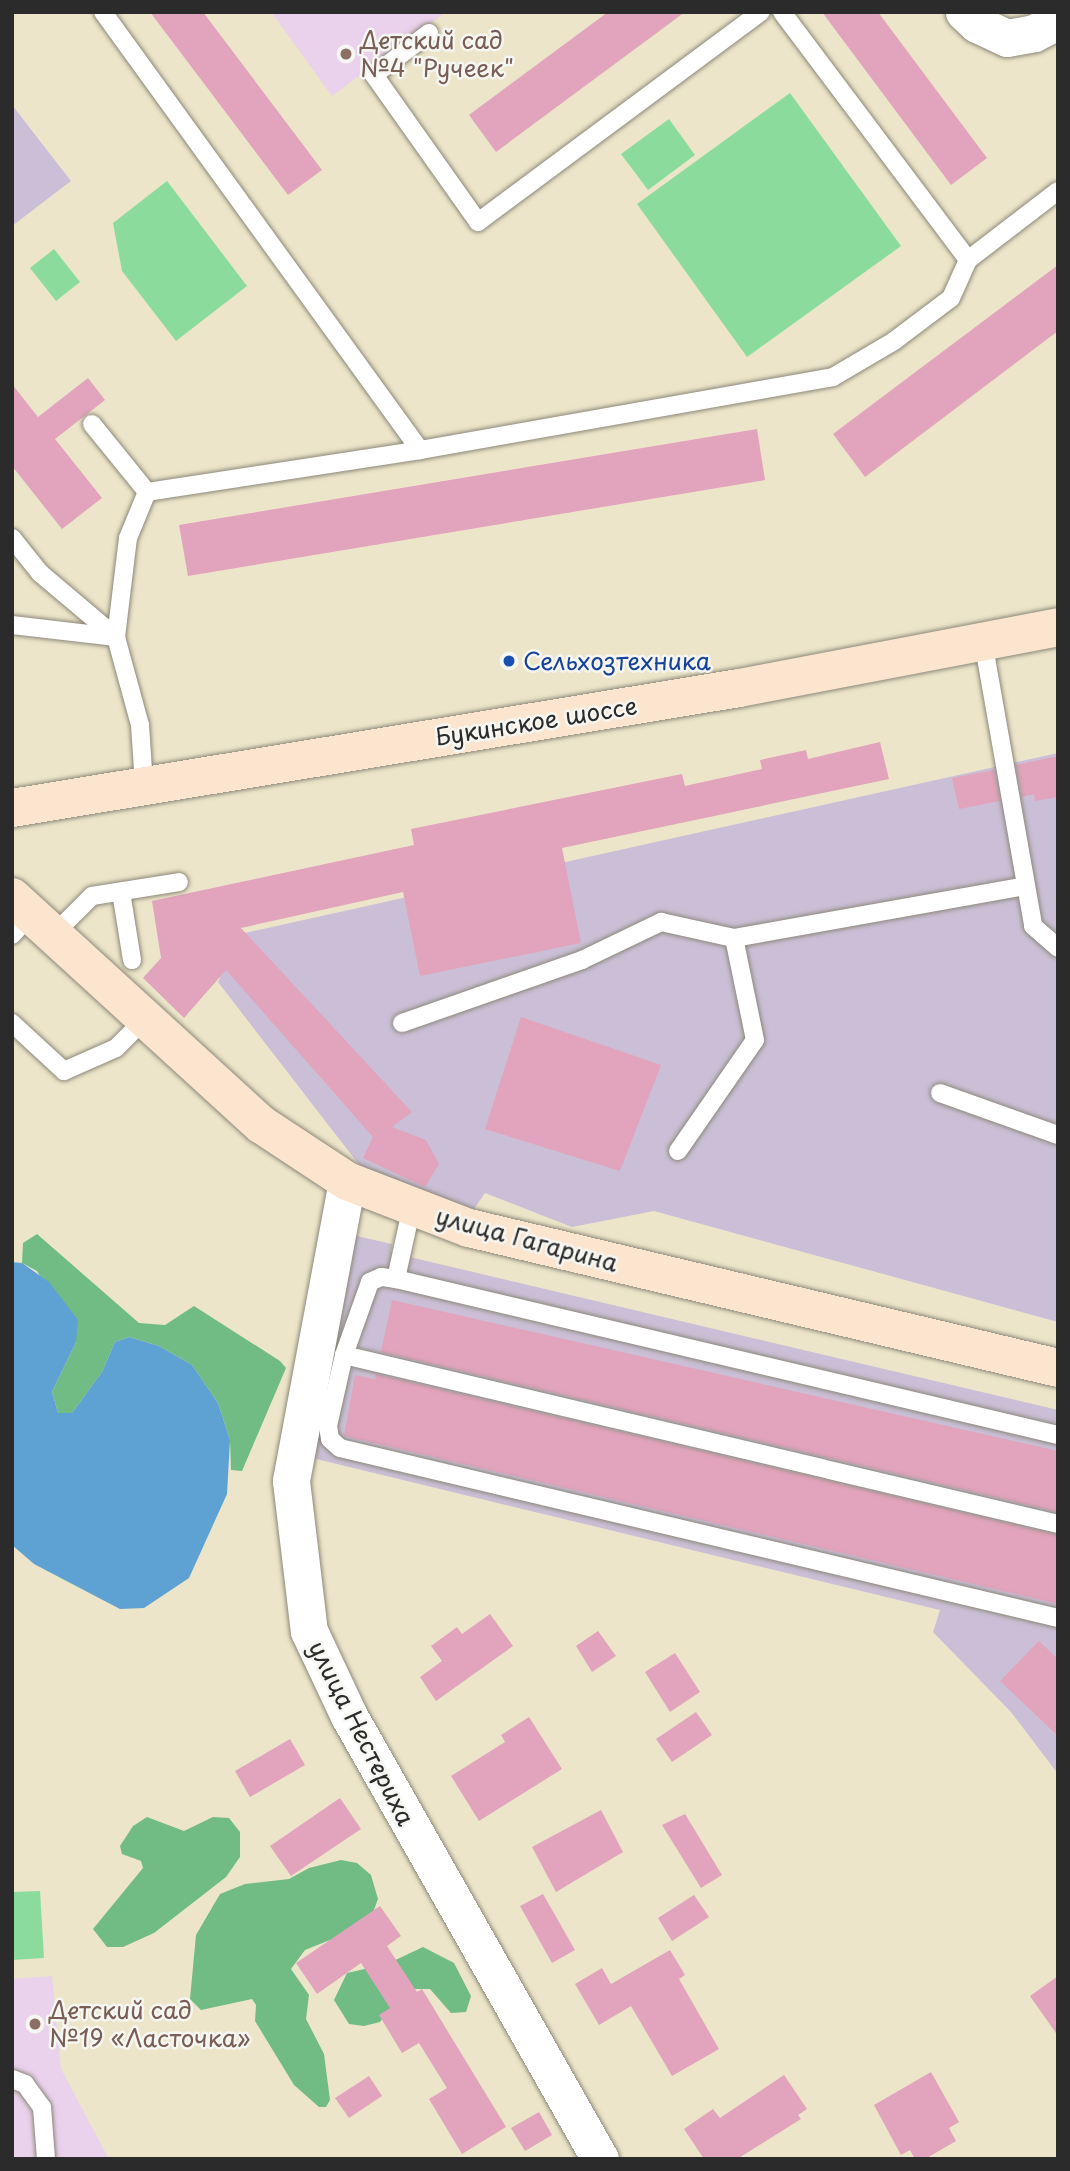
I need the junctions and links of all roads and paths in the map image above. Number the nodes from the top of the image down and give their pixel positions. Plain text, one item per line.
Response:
1 (103, 12) edge
2 (761, 12) edge
3 (782, 12) edge
4 (964, 12) edge
5 (1058, 21) edge
6 (429, 33) dead end
7 (1058, 191) edge
8 (968, 260) junction
9 (92, 424) dead end
10 (420, 450) junction
11 (147, 492) junction
12 (12, 538) edge
13 (12, 625) edge
14 (1058, 627) edge
15 (116, 637) junction
16 (983, 641) junction
17 (144, 785) junction
18 (12, 808) edge
19 (180, 882) dead end
20 (1026, 886) junction
21 (121, 892) junction
22 (26, 921) edge
23 (734, 938) junction
24 (1057, 946) edge
25 (132, 960) dead end
26 (145, 1019) junction
27 (12, 1023) edge
28 (402, 1023) dead end
29 (940, 1093) dead end
30 (1058, 1135) edge
31 (678, 1151) dead end
32 (347, 1181) junction
33 (412, 1206) junction
34 (396, 1279) junction
35 (344, 1355) junction
36 (1058, 1368) edge
37 (1058, 1435) edge
38 (1058, 1524) edge
39 (1058, 1618) edge
40 (12, 2079) edge
41 (46, 2159) edge
42 (600, 2159) edge

1 - 10 lane
2 - 6 lane
3 - 8 lane
4 - 5 street
7 - 8 lane
8 - 10 lane
9 - 11 lane
10 - 11 lane
11 - 15 lane
12 - 15 lane
13 - 15 lane
14 - 16 street, Букинское шоссе
15 - 17 lane
16 - 17 street, Букинское шоссе
16 - 20 lane
17 - 18 street, Букинское шоссе
19 - 21 lane
20 - 23 lane
20 - 24 lane
21 - 22 lane
21 - 25 lane
22 - 26 street, улица Гагарина
23 - 28 lane
23 - 31 lane
26 - 27 lane
26 - 32 street, улица Гагарина
29 - 30 lane
32 - 33 street, улица Гагарина
32 - 42 street, улица Нестериха
33 - 34 lane
33 - 36 street, улица Гагарина
34 - 35 lane
34 - 37 lane
35 - 38 lane
35 - 39 lane
40 - 41 lane

